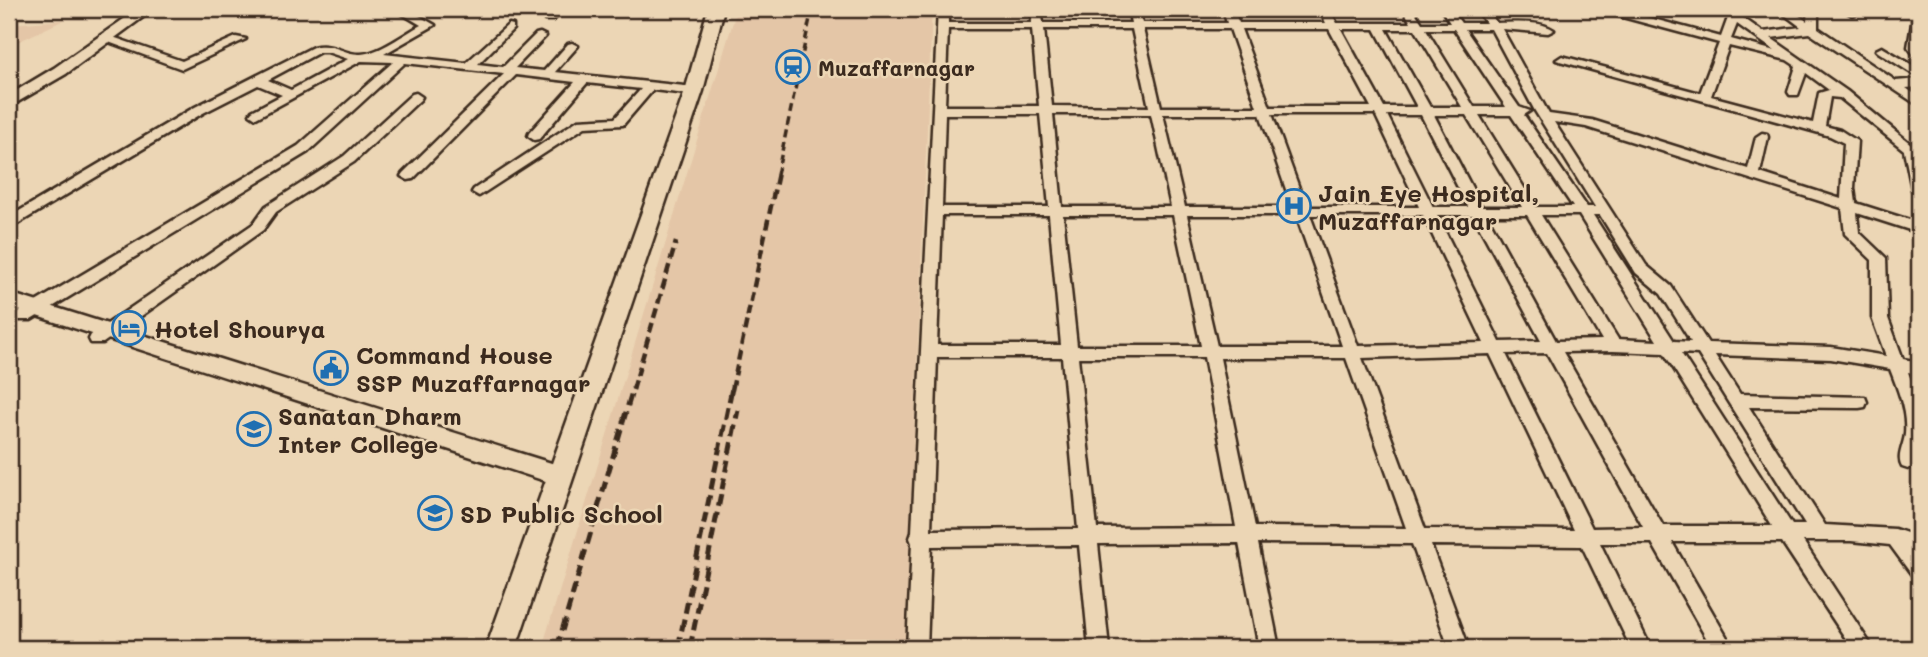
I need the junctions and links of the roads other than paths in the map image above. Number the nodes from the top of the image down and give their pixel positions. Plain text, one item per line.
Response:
1 (147, 9) edge
2 (399, 9) edge
3 (562, 9) edge
4 (943, 9) edge
5 (1036, 9) edge
6 (1133, 9) edge
7 (1228, 9) edge
8 (1324, 9) edge
9 (1408, 9) edge
10 (1447, 9) edge
11 (1481, 9) edge
12 (1604, 9) edge
13 (1782, 9) edge
14 (1813, 9) edge
15 (716, 10) edge
16 (1733, 13) edge
17 (550, 18) dead end
18 (1919, 23) edge
19 (943, 26) junction
20 (1037, 26) junction
21 (1138, 26) junction
22 (1235, 26) junction
23 (509, 27) dead end
24 (1333, 27) junction
25 (1379, 27) junction
26 (1420, 27) junction
27 (1458, 27) junction
28 (1495, 27) junction
29 (1812, 29) junction
30 (1548, 30) dead end
31 (540, 36) dead end
32 (1761, 36) junction
33 (107, 38) junction
34 (240, 39) dead end
35 (1725, 41) junction
36 (572, 46) dead end
37 (1882, 50) dead end
38 (1919, 54) edge
39 (372, 56) junction
40 (358, 58) junction
41 (403, 59) junction
42 (1562, 60) dead end
43 (1799, 63) junction
44 (468, 67) junction
45 (510, 71) junction
46 (1919, 74) edge
47 (546, 76) junction
48 (258, 80) junction
49 (583, 80) junction
50 (1919, 83) edge
51 (1894, 85) junction
52 (649, 87) junction
53 (694, 91) junction
54 (1794, 92) dead end
55 (1843, 94) junction
56 (293, 95) junction
57 (416, 97) dead end
58 (1705, 97) junction
59 (9, 103) edge
60 (1916, 107) edge
61 (1265, 109) junction
62 (939, 110) junction
63 (1046, 110) junction
64 (1156, 110) junction
65 (1379, 110) junction
66 (1427, 110) junction
67 (1472, 110) junction
68 (1517, 111) junction
69 (256, 114) dead end
70 (1543, 114) junction
71 (1818, 128) junction
72 (534, 136) dead end
73 (1762, 137) dead end
74 (1753, 175) junction
75 (408, 176) dead end
76 (1919, 190) edge
77 (479, 192) dead end
78 (1848, 207) junction
79 (1055, 210) junction
80 (935, 211) junction
81 (1180, 211) junction
82 (1303, 211) junction
83 (1478, 211) junction
84 (1533, 211) junction
85 (1583, 211) junction
86 (1604, 211) junction
87 (1430, 213) junction
88 (9, 223) edge
89 (1919, 228) edge
90 (9, 300) edge
91 (23, 312) edge
92 (102, 336) junction
93 (1613, 345) junction
94 (1552, 346) junction
95 (1494, 347) junction
96 (1672, 347) junction
97 (1702, 348) junction
98 (929, 351) junction
99 (1070, 352) junction
100 (1352, 352) junction
101 (1211, 353) junction
102 (1895, 363) junction
103 (1919, 368) edge
104 (1734, 400) junction
105 (1859, 402) dead end
106 (1908, 462) dead end
107 (559, 483) junction
108 (1820, 534) junction
109 (1247, 535) junction
110 (1657, 535) junction
111 (1090, 536) junction
112 (1418, 536) junction
113 (1788, 536) junction
114 (1895, 537) junction
115 (919, 538) junction
116 (1586, 538) junction
117 (1919, 545) edge
118 (1919, 569) edge
119 (501, 648) edge
120 (917, 648) edge
121 (1099, 648) edge
122 (1269, 648) edge
123 (1460, 648) edge
124 (1641, 648) edge
125 (1723, 648) edge
126 (1863, 648) edge

1 - 33 street
2 - 39 street
3 - 17 street
4 - 19 street
5 - 20 street
6 - 21 street
7 - 22 street
8 - 24 street
9 - 26 street
10 - 27 street
11 - 28 street
12 - 35 street
13 - 29 street
14 - 29 street
15 - 53 main road
16 - 32 street
16 - 35 street
18 - 38 street
19 - 20 street
19 - 62 street
20 - 21 street
20 - 63 street
21 - 22 street
21 - 64 street
22 - 24 street
22 - 61 street
23 - 44 street
24 - 25 street
24 - 65 street
25 - 26 street
25 - 66 street
26 - 27 street
26 - 67 street
27 - 28 street
27 - 68 street
28 - 30 street
28 - 70 street
29 - 32 street
29 - 51 street
31 - 45 street
32 - 43 street
33 - 34 street
33 - 59 street
35 - 43 street
35 - 58 street
36 - 47 street
37 - 46 street
39 - 40 street
39 - 41 street
40 - 48 street
40 - 56 street
41 - 44 street
41 - 91 street
42 - 58 street
43 - 54 street
43 - 55 street
44 - 45 street
45 - 47 street
45 - 75 street
47 - 49 street
48 - 56 street
48 - 88 street
49 - 52 street
49 - 72 street
50 - 51 street
51 - 60 street
52 - 53 street
52 - 77 street
53 - 107 main road
55 - 71 street
55 - 76 street
56 - 69 street
57 - 92 street
58 - 71 street
61 - 64 street
61 - 65 street
61 - 82 street
62 - 63 street
62 - 80 street
63 - 64 street
63 - 79 street
64 - 81 street
65 - 66 street
65 - 87 street
66 - 67 street
66 - 83 street
67 - 68 street
67 - 84 street
68 - 70 street
68 - 85 street
70 - 74 street
70 - 86 street
71 - 78 street
73 - 74 street
74 - 78 street
78 - 89 street
78 - 102 street
79 - 80 street
79 - 81 street
79 - 99 street
80 - 98 street
81 - 82 street
81 - 101 street
82 - 87 street
82 - 100 street
83 - 84 street
83 - 87 street
83 - 94 street
84 - 85 street
84 - 93 street
85 - 86 street
85 - 96 street
86 - 97 street
87 - 95 street
90 - 91 street
91 - 92 street
92 - 107 street
93 - 94 street
93 - 96 street
94 - 95 street
94 - 110 street
95 - 100 street
95 - 116 street
96 - 97 street
96 - 113 street
97 - 102 street
97 - 104 street
98 - 99 street
98 - 115 street
99 - 101 street
99 - 111 street
100 - 101 street
100 - 112 street
101 - 109 street
102 - 103 street
102 - 106 street
104 - 105 street
104 - 108 street
107 - 119 main road
108 - 113 street
108 - 114 street
109 - 111 street
109 - 112 street
109 - 122 street
110 - 113 street
110 - 116 street
110 - 125 street
111 - 115 street
111 - 121 street
112 - 116 street
112 - 123 street
113 - 126 street
114 - 117 street
114 - 118 street
115 - 120 street
116 - 124 street

